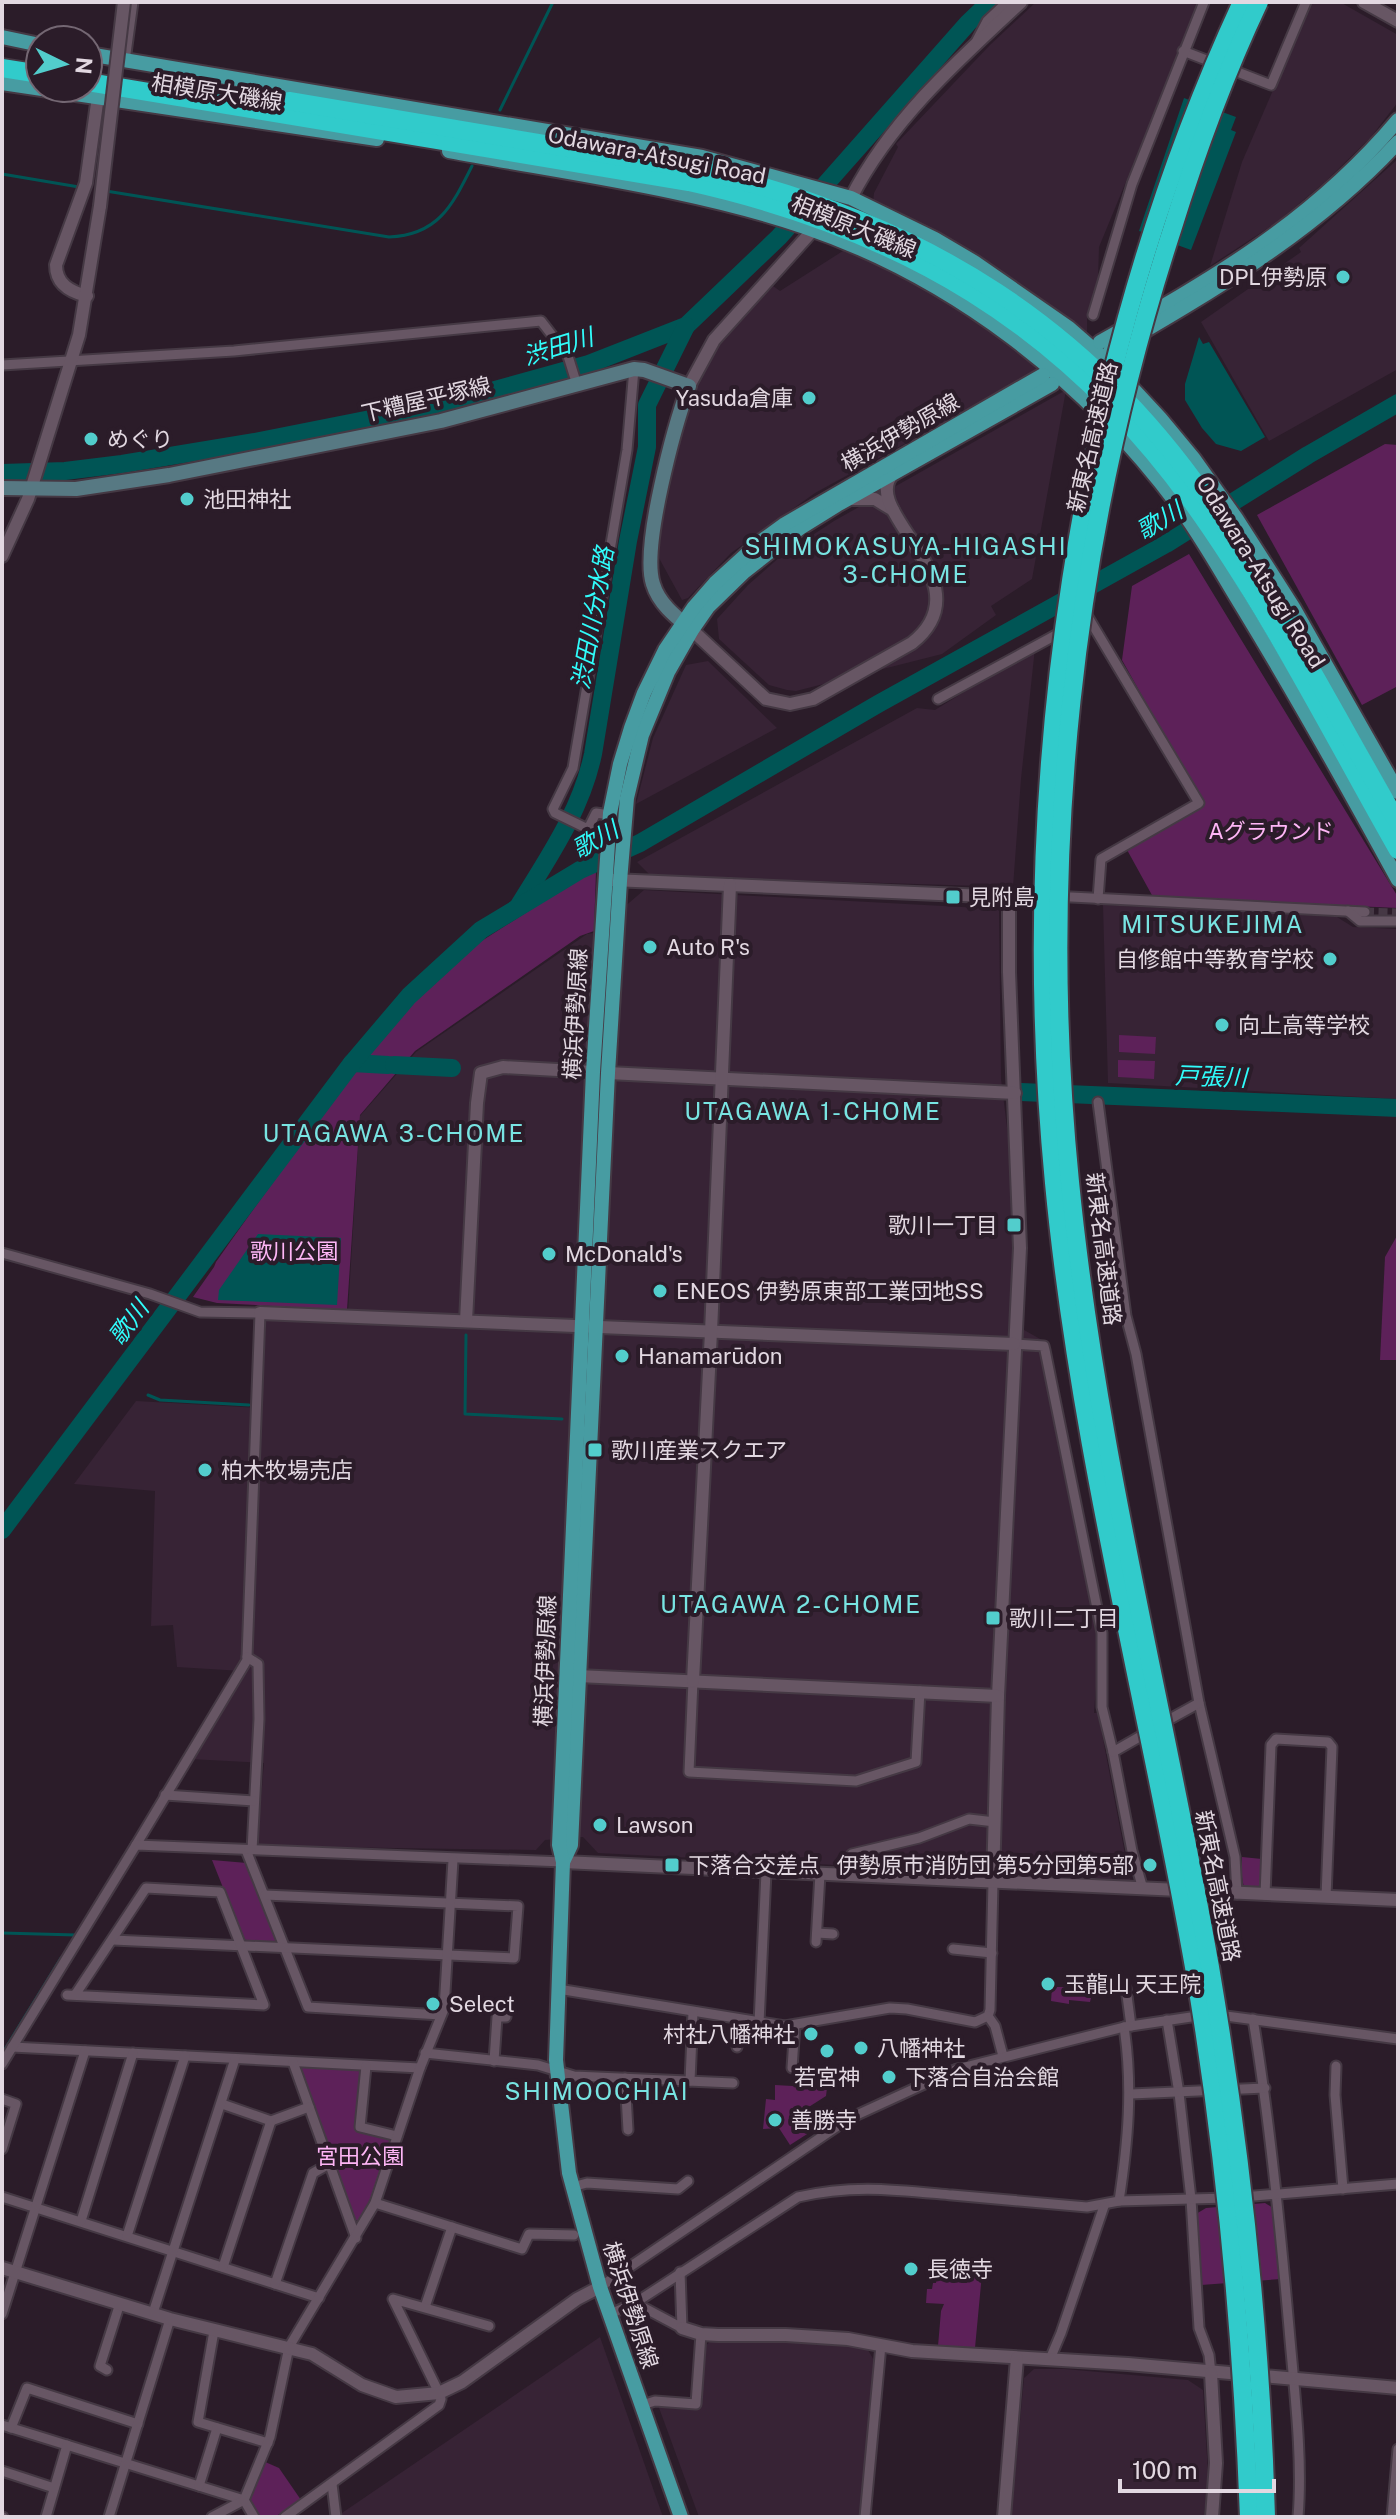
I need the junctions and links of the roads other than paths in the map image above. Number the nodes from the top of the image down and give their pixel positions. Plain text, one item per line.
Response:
1 (124, 2) edge
2 (133, 2) edge
3 (1007, 2) edge
4 (1021, 2) edge
5 (1204, 2) edge
6 (1242, 2) edge
7 (1259, 2) edge
8 (1306, 2) edge
9 (1364, 2) edge
10 (1398, 21) edge
11 (2, 37) edge
12 (24, 42) edge
13 (971, 49) junction
14 (1183, 51) junction
15 (2, 55) edge
16 (104, 57) edge
17 (24, 59) edge
18 (125, 61) junction
19 (2, 68) edge
20 (24, 71) edge
21 (104, 72) edge
22 (2, 83) edge
23 (24, 84) edge
24 (104, 91) edge
25 (92, 104) edge
26 (1398, 120) edge
27 (1398, 142) edge
28 (851, 198) junction
29 (791, 201) junction
30 (818, 214) junction
31 (87, 296) junction
32 (1093, 315) dead end
33 (69, 361) junction
34 (2, 365) edge
35 (639, 369) junction
36 (577, 385) junction
37 (686, 385) junction
38 (896, 472) junction
39 (31, 486) junction
40 (2, 488) edge
41 (1196, 496) junction
42 (843, 502) junction
43 (893, 510) junction
44 (1218, 527) junction
45 (2, 556) edge
46 (687, 626) junction
47 (938, 699) dead end
48 (1398, 792) edge
49 (617, 819) junction
50 (1398, 823) edge
51 (1398, 850) edge
52 (610, 878) junction
53 (1398, 880) edge
54 (730, 885) junction
55 (1009, 897) junction
56 (1098, 899) junction
57 (1348, 911) junction
58 (1365, 912) tunnel mouth
59 (1398, 921) edge
60 (600, 1072) junction
61 (722, 1077) junction
62 (1015, 1093) junction
63 (1098, 1102) dead end
64 (2, 1253) edge
65 (260, 1313) junction
66 (466, 1321) junction
67 (589, 1327) junction
68 (711, 1332) junction
69 (1014, 1344) junction
70 (1198, 1646) dead end
71 (247, 1657) junction
72 (1192, 1665) junction
73 (578, 1676) junction
74 (693, 1681) junction
75 (920, 1691) junction
76 (998, 1696) junction
77 (1199, 1703) junction
78 (1113, 1752) junction
79 (165, 1795) junction
80 (254, 1801) junction
81 (995, 1822) junction
82 (136, 1845) junction
83 (249, 1850) junction
84 (453, 1860) junction
85 (563, 1862) junction
86 (766, 1872) junction
87 (820, 1874) junction
88 (848, 1875) junction
89 (993, 1882) junction
90 (1143, 1889) junction
91 (1237, 1894) junction
92 (265, 1895) junction
93 (1265, 1895) junction
94 (1326, 1897) junction
95 (1398, 1900) edge
96 (449, 1901) junction
97 (833, 1934) dead end
98 (113, 1940) junction
99 (242, 1947) junction
100 (286, 1948) junction
101 (953, 1949) dead end
102 (992, 1953) junction
103 (446, 1956) junction
104 (558, 1989) junction
105 (1129, 1993) dead end
106 (693, 2012) junction
107 (441, 2015) junction
108 (988, 2016) junction
109 (497, 2017) dead end
110 (1253, 2019) junction
111 (739, 2020) junction
112 (1167, 2020) junction
113 (759, 2023) junction
114 (795, 2025) junction
115 (1128, 2027) junction
116 (1398, 2039) edge
117 (12, 2047) junction
118 (737, 2047) dead end
119 (85, 2051) junction
120 (133, 2053) junction
121 (425, 2053) junction
122 (185, 2056) junction
123 (1003, 2056) junction
124 (235, 2059) junction
125 (494, 2061) junction
126 (293, 2062) junction
127 (2, 2064) edge
128 (366, 2066) junction
129 (1336, 2066) dead end
130 (420, 2068) junction
131 (792, 2068) dead end
132 (557, 2071) junction
133 (625, 2078) junction
134 (690, 2081) junction
135 (733, 2083) dead end
136 (1265, 2088) junction
137 (1179, 2093) junction
138 (1131, 2094) junction
139 (2, 2099) edge
140 (222, 2104) junction
141 (309, 2107) junction
142 (271, 2121) junction
143 (628, 2130) dead end
144 (397, 2136) junction
145 (2, 2149) edge
146 (329, 2164) junction
147 (688, 2181) dead end
148 (1398, 2184) edge
149 (572, 2187) junction
150 (1343, 2189) junction
151 (1277, 2193) junction
152 (2, 2197) edge
153 (1191, 2199) junction
154 (1119, 2201) junction
155 (375, 2203) junction
156 (1104, 2206) junction
157 (35, 2207) junction
158 (81, 2221) junction
159 (452, 2227) junction
160 (574, 2235) dead end
161 (127, 2236) junction
162 (356, 2238) junction
163 (174, 2251) junction
164 (223, 2267) junction
165 (2, 2268) edge
166 (1234, 2268) junction
167 (16, 2271) junction
168 (680, 2272) junction
169 (275, 2284) junction
170 (600, 2287) junction
171 (319, 2298) junction
172 (120, 2303) junction
173 (635, 2303) junction
174 (425, 2307) junction
175 (153, 2313) junction
176 (2, 2314) edge
177 (610, 2314) junction
178 (170, 2319) junction
179 (489, 2326) dead end
180 (682, 2328) junction
181 (214, 2331) junction
182 (701, 2334) junction
183 (881, 2345) junction
184 (289, 2347) junction
185 (1017, 2358) junction
186 (1050, 2359) junction
187 (100, 2367) dead end
188 (1211, 2373) junction
189 (1293, 2379) junction
190 (1398, 2388) edge
191 (439, 2393) junction
192 (642, 2405) junction
193 (138, 2424) junction
194 (6, 2426) edge
195 (217, 2428) junction
196 (268, 2443) junction
197 (67, 2445) junction
198 (1398, 2449) edge
199 (125, 2464) junction
200 (2, 2471) edge
201 (332, 2484) junction
202 (199, 2486) junction
203 (54, 2488) junction
204 (244, 2500) junction
205 (46, 2517) edge
206 (109, 2517) edge
207 (212, 2517) edge
208 (254, 2517) edge
209 (285, 2517) edge
210 (336, 2517) edge
211 (681, 2517) edge
212 (865, 2517) edge
213 (1004, 2517) edge
214 (1212, 2517) edge
215 (1241, 2517) edge
216 (1249, 2517) edge
217 (1268, 2517) edge
218 (1298, 2517) edge
219 (1392, 2517) edge

1 - 31 street, bridge
2 - 18 street
3 - 13 street
4 - 13 street
5 - 14 street
6 - 166 highway, 新東名高速道路, bridge
7 - 217 highway, 新東名高速道路, bridge
8 - 14 street
9 - 10 street
11 - 12 main road
13 - 28 street
14 - 32 street
15 - 17 highway
16 - 18 main road, 相模原大磯線
18 - 29 main road, 相模原大磯線
19 - 20 highway
21 - 29 highway, Odawara-Atsugi Road
22 - 23 main road
24 - 29 highway, Odawara-Atsugi Road
25 - 31 street
26 - 27 main road
28 - 30 main road, 相模原大磯線
28 - 41 main road, 相模原大磯線
29 - 30 highway, Odawara-Atsugi Road
29 - 30 main road, 相模原大磯線
30 - 37 street
30 - 41 main road, 相模原大磯線
30 - 41 highway, Odawara-Atsugi Road
31 - 33 street
33 - 34 street
33 - 36 street
33 - 39 street
35 - 36 main road, 下糟屋平塚線
35 - 37 main road
35 - 49 street
36 - 39 main road, 下糟屋平塚線
37 - 46 main road
38 - 42 main road, 横浜伊勢原線
38 - 43 street
38 - 46 main road, 横浜伊勢原線
39 - 40 main road, 下糟屋平塚線
39 - 45 street
41 - 44 highway, Odawara-Atsugi Road
41 - 44 main road, 相模原大磯線
42 - 43 street
42 - 46 main road, 横浜伊勢原線
43 - 46 street
44 - 48 main road, 相模原大磯線
44 - 50 highway, Odawara-Atsugi Road
44 - 51 highway, Odawara-Atsugi Road
44 - 53 main road, 相模原大磯線
46 - 49 main road, 横浜伊勢原線
47 - 56 street
49 - 52 main road, 横浜伊勢原線
49 - 52 main road, 横浜伊勢原線
52 - 54 street
52 - 60 main road, 横浜伊勢原線
54 - 55 street
54 - 61 street
55 - 56 street
55 - 62 street
56 - 57 street
57 - 58 street
57 - 59 street
60 - 61 street
60 - 66 street
60 - 67 main road, 横浜伊勢原線
61 - 62 street
61 - 68 street
62 - 69 street
63 - 72 street
64 - 65 street
65 - 66 street
65 - 71 street
66 - 67 street
67 - 68 street
67 - 73 main road, 横浜伊勢原線
67 - 85 main road, 横浜伊勢原線
68 - 69 street
68 - 74 street
69 - 76 street
69 - 78 street
70 - 72 street
71 - 79 street
71 - 80 street
72 - 77 street
73 - 74 street
73 - 85 main road, 横浜伊勢原線
74 - 75 street
74 - 75 street
75 - 76 street
76 - 81 street
77 - 78 street
77 - 91 street
78 - 90 street
79 - 80 street
79 - 82 street
80 - 83 street
81 - 88 street
81 - 89 street
82 - 83 street
82 - 117 street
83 - 84 street
83 - 92 street
84 - 85 street
84 - 96 street
85 - 86 street
85 - 104 main road, 横浜伊勢原線
86 - 87 street
86 - 113 street
87 - 88 street
87 - 97 street
88 - 89 street
89 - 90 street
89 - 102 street
90 - 91 street
91 - 93 street
92 - 96 street
92 - 100 street
93 - 94 street
93 - 94 street
94 - 95 street
96 - 103 street
96 - 103 street
98 - 99 street
98 - 99 street
98 - 99 street
99 - 100 street
100 - 103 street
100 - 107 street
101 - 102 street
102 - 108 street
103 - 107 street
104 - 106 street
104 - 132 main road, 横浜伊勢原線
105 - 115 street
106 - 111 street
106 - 134 street
107 - 121 street
108 - 114 street
108 - 123 street
109 - 125 street
110 - 112 street
110 - 116 street
110 - 136 street
111 - 113 street
111 - 118 street
112 - 115 street
112 - 137 street
113 - 114 street
114 - 131 street
115 - 123 street
115 - 138 street
117 - 119 street
117 - 127 street
119 - 120 street
119 - 157 street
120 - 122 street
120 - 158 street
121 - 125 street
121 - 130 street
122 - 124 street
122 - 161 street
123 - 170 street
124 - 126 street
124 - 140 street
125 - 132 street
126 - 128 street
126 - 141 street
128 - 130 street
128 - 144 street
129 - 150 street
130 - 144 street
132 - 133 street
132 - 149 main road, 横浜伊勢原線
133 - 134 street
133 - 143 street
134 - 135 street
136 - 137 street
136 - 151 street
137 - 138 street
137 - 153 street
138 - 154 street
139 - 145 street
140 - 142 street
140 - 163 street
141 - 142 street
141 - 146 street
142 - 164 street
144 - 155 street
146 - 162 street
146 - 169 street
147 - 149 street
148 - 150 street
149 - 170 main road, 横浜伊勢原線
150 - 151 street
151 - 153 street
151 - 189 street
152 - 157 street
153 - 154 street
153 - 188 street
154 - 156 street
155 - 159 street
155 - 162 street
156 - 168 street
156 - 186 street
157 - 158 street
157 - 167 street
158 - 161 street
159 - 160 street
159 - 174 street
161 - 163 street
162 - 171 street
163 - 164 street
163 - 175 street
164 - 169 street
165 - 167 street
166 - 215 highway, bridge
166 - 216 highway, 新東名高速道路, bridge
167 - 172 street
167 - 176 street
168 - 173 street
168 - 180 street
169 - 171 street
170 - 177 main road, 横浜伊勢原線
170 - 191 street
171 - 184 street
172 - 175 street
172 - 187 street
173 - 177 street
173 - 180 street
174 - 179 street
174 - 191 street
175 - 178 street
177 - 192 main road, 横浜伊勢原線
178 - 181 street
178 - 193 street
180 - 182 street
181 - 184 street
181 - 195 street
182 - 183 street
182 - 192 street
183 - 185 street
183 - 212 street
184 - 191 street
184 - 196 street
185 - 186 street
185 - 213 street
186 - 188 street
188 - 189 street
188 - 214 street
189 - 190 street
189 - 218 street
191 - 201 street
192 - 211 main road, 横浜伊勢原線
193 - 194 street
193 - 199 street
194 - 197 street
195 - 196 street
195 - 202 street
196 - 204 street
197 - 199 street
197 - 203 street
198 - 219 street
199 - 202 street
199 - 206 street
200 - 203 street
201 - 209 street
201 - 210 street
202 - 204 street
203 - 205 street
204 - 207 street
204 - 208 street

